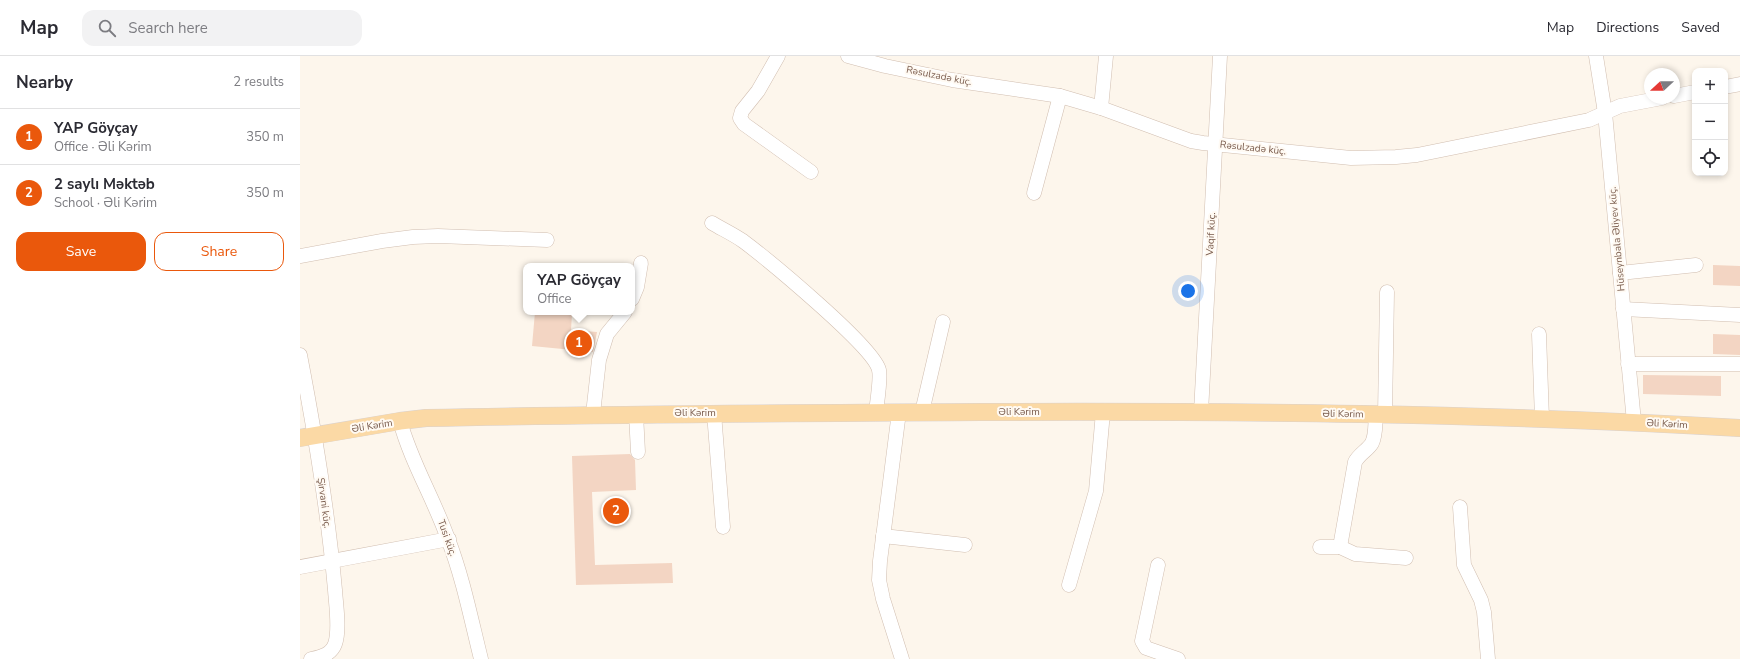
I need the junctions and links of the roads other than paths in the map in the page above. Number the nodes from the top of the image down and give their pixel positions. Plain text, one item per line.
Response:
1 (778, 56) edge
2 (848, 56) edge
3 (1106, 56) edge
4 (1220, 56) edge
5 (1596, 56) edge
6 (1740, 84) edge
7 (1728, 86) edge
8 (1692, 93) edge
9 (1680, 95) edge
10 (1060, 96) junction
11 (1644, 101) edge
12 (1101, 108) junction
13 (1605, 113) junction
14 (1216, 144) junction
15 (811, 172) dead end
16 (1034, 193) dead end
17 (712, 223) dead end
18 (546, 240) dead end
19 (300, 256) edge
20 (641, 263) dead end
21 (1696, 265) dead end
22 (1620, 273) junction
23 (635, 292) edge
24 (1387, 292) dead end
25 (1623, 309) junction
26 (623, 315) edge
27 (1740, 315) edge
28 (943, 322) dead end
29 (1539, 334) dead end
30 (300, 356) edge
31 (1628, 364) junction
32 (1740, 364) edge
33 (876, 412) junction
34 (899, 412) junction
35 (922, 412) junction
36 (1103, 412) junction
37 (1201, 412) junction
38 (714, 413) junction
39 (593, 414) junction
40 (636, 414) junction
41 (1380, 415) junction
42 (1542, 419) junction
43 (400, 421) junction
44 (1634, 422) junction
45 (1740, 428) edge
46 (308, 437) edge
47 (638, 452) dead end
48 (1460, 507) dead end
49 (723, 527) dead end
50 (883, 536) junction
51 (449, 539) junction
52 (965, 545) dead end
53 (1320, 547) dead end
54 (1340, 547) junction
55 (1406, 558) dead end
56 (332, 561) junction
57 (1158, 565) dead end
58 (300, 567) edge
59 (1069, 585) dead end
60 (333, 655) edge
61 (311, 659) edge
62 (481, 659) edge
63 (902, 659) edge
64 (1178, 659) edge
65 (1488, 659) edge

1 - 15 street
2 - 10 street, Rəsulzadə küç.
3 - 12 street
4 - 14 street, Vaqif küç.
5 - 13 street, Hüseynbala Əliyev küç.
6 - 7 street
8 - 9 street
10 - 12 street, Rəsulzadə küç.
10 - 16 street
11 - 13 street, Rəsulzadə küç.
12 - 14 street, Rəsulzadə küç.
13 - 14 street, Rəsulzadə küç.
13 - 22 street, Hüseynbala Əliyev küç.
14 - 37 street, Vaqif küç.
17 - 33 street
18 - 19 street
20 - 23 street
21 - 22 street
22 - 25 street, Hüseynbala Əliyev küç.
24 - 41 street
25 - 27 street
25 - 31 street, Hüseynbala Əliyev küç.
26 - 39 street
28 - 35 street
29 - 42 street
30 - 46 street, Şirvani küç.
31 - 32 street
31 - 44 street, Hüseynbala Əliyev küç.
33 - 34 main road, Əli Kərim
33 - 38 main road, Əli Kərim
34 - 35 main road, Əli Kərim
34 - 50 street
35 - 36 main road, Əli Kərim
36 - 37 main road, Əli Kərim
36 - 59 street
37 - 41 main road, Əli Kərim
38 - 40 main road, Əli Kərim
38 - 49 street
39 - 40 main road, Əli Kərim
39 - 43 main road, Əli Kərim
40 - 47 street
41 - 42 main road, Əli Kərim
41 - 54 street
42 - 44 main road, Əli Kərim
43 - 46 main road, Əli Kərim
43 - 51 street, Tusi küç.
44 - 45 main road, Əli Kərim
46 - 56 street, Şirvani küç.
48 - 65 street
50 - 52 street
50 - 63 street
51 - 56 street
51 - 62 street, Tusi küç.
53 - 54 street
54 - 55 street
56 - 58 street
56 - 60 street, Şirvani küç.
57 - 64 street
60 - 61 street

